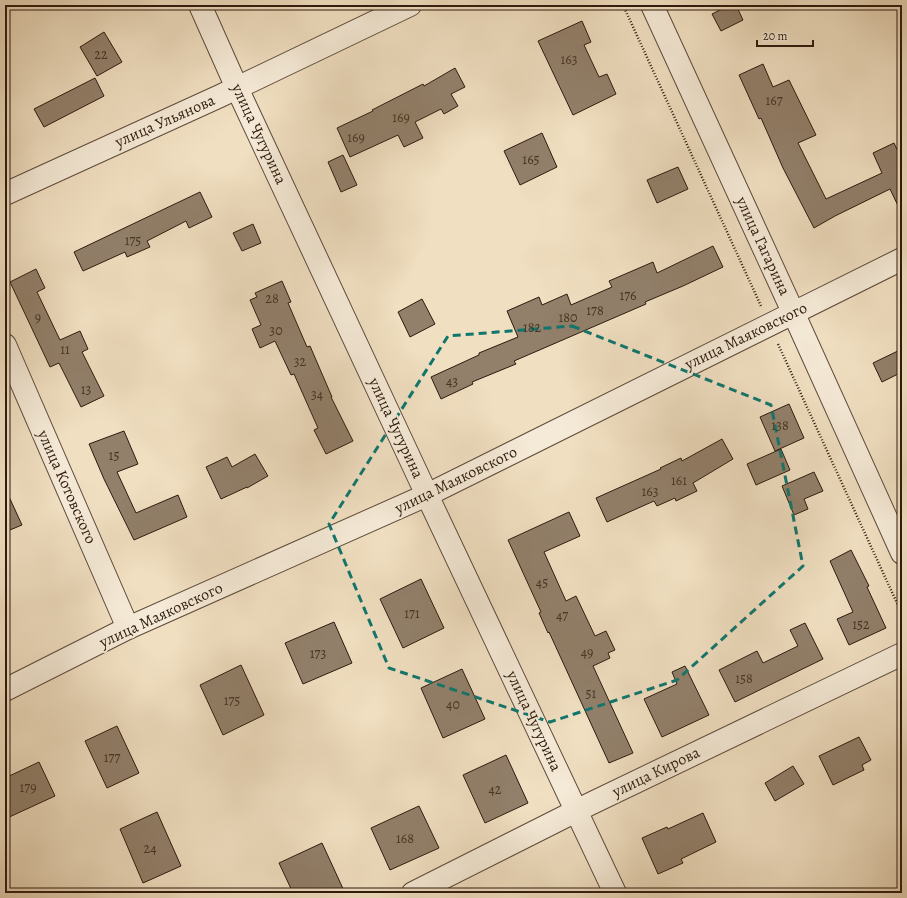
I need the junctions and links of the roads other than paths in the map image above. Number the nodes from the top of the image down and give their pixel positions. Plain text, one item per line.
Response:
1 (200, 5) edge
2 (410, 5) edge
3 (652, 5) edge
4 (237, 88) junction
5 (5, 194) edge
6 (902, 259) edge
7 (793, 312) junction
8 (5, 346) edge
9 (427, 495) junction
10 (902, 553) edge
11 (128, 628) junction
12 (902, 654) edge
13 (5, 690) edge
14 (576, 811) junction
15 (413, 893) edge
16 (614, 893) edge

1 - 4 street, улица Чугурина
2 - 4 street, улица Ульянова
3 - 7 street, улица Гагарина
4 - 5 street, улица Ульянова
4 - 9 street, улица Чугурина
6 - 7 street, улица Маяковского
7 - 9 street, улица Маяковского
7 - 10 street, улица Гагарина
8 - 11 street, улица Котовского
9 - 11 street, улица Маяковского
9 - 14 street, улица Чугурина
11 - 13 street, улица Маяковского
12 - 14 street, улица Кирова
14 - 15 street, улица Кирова
14 - 16 street, улица Чугурина

